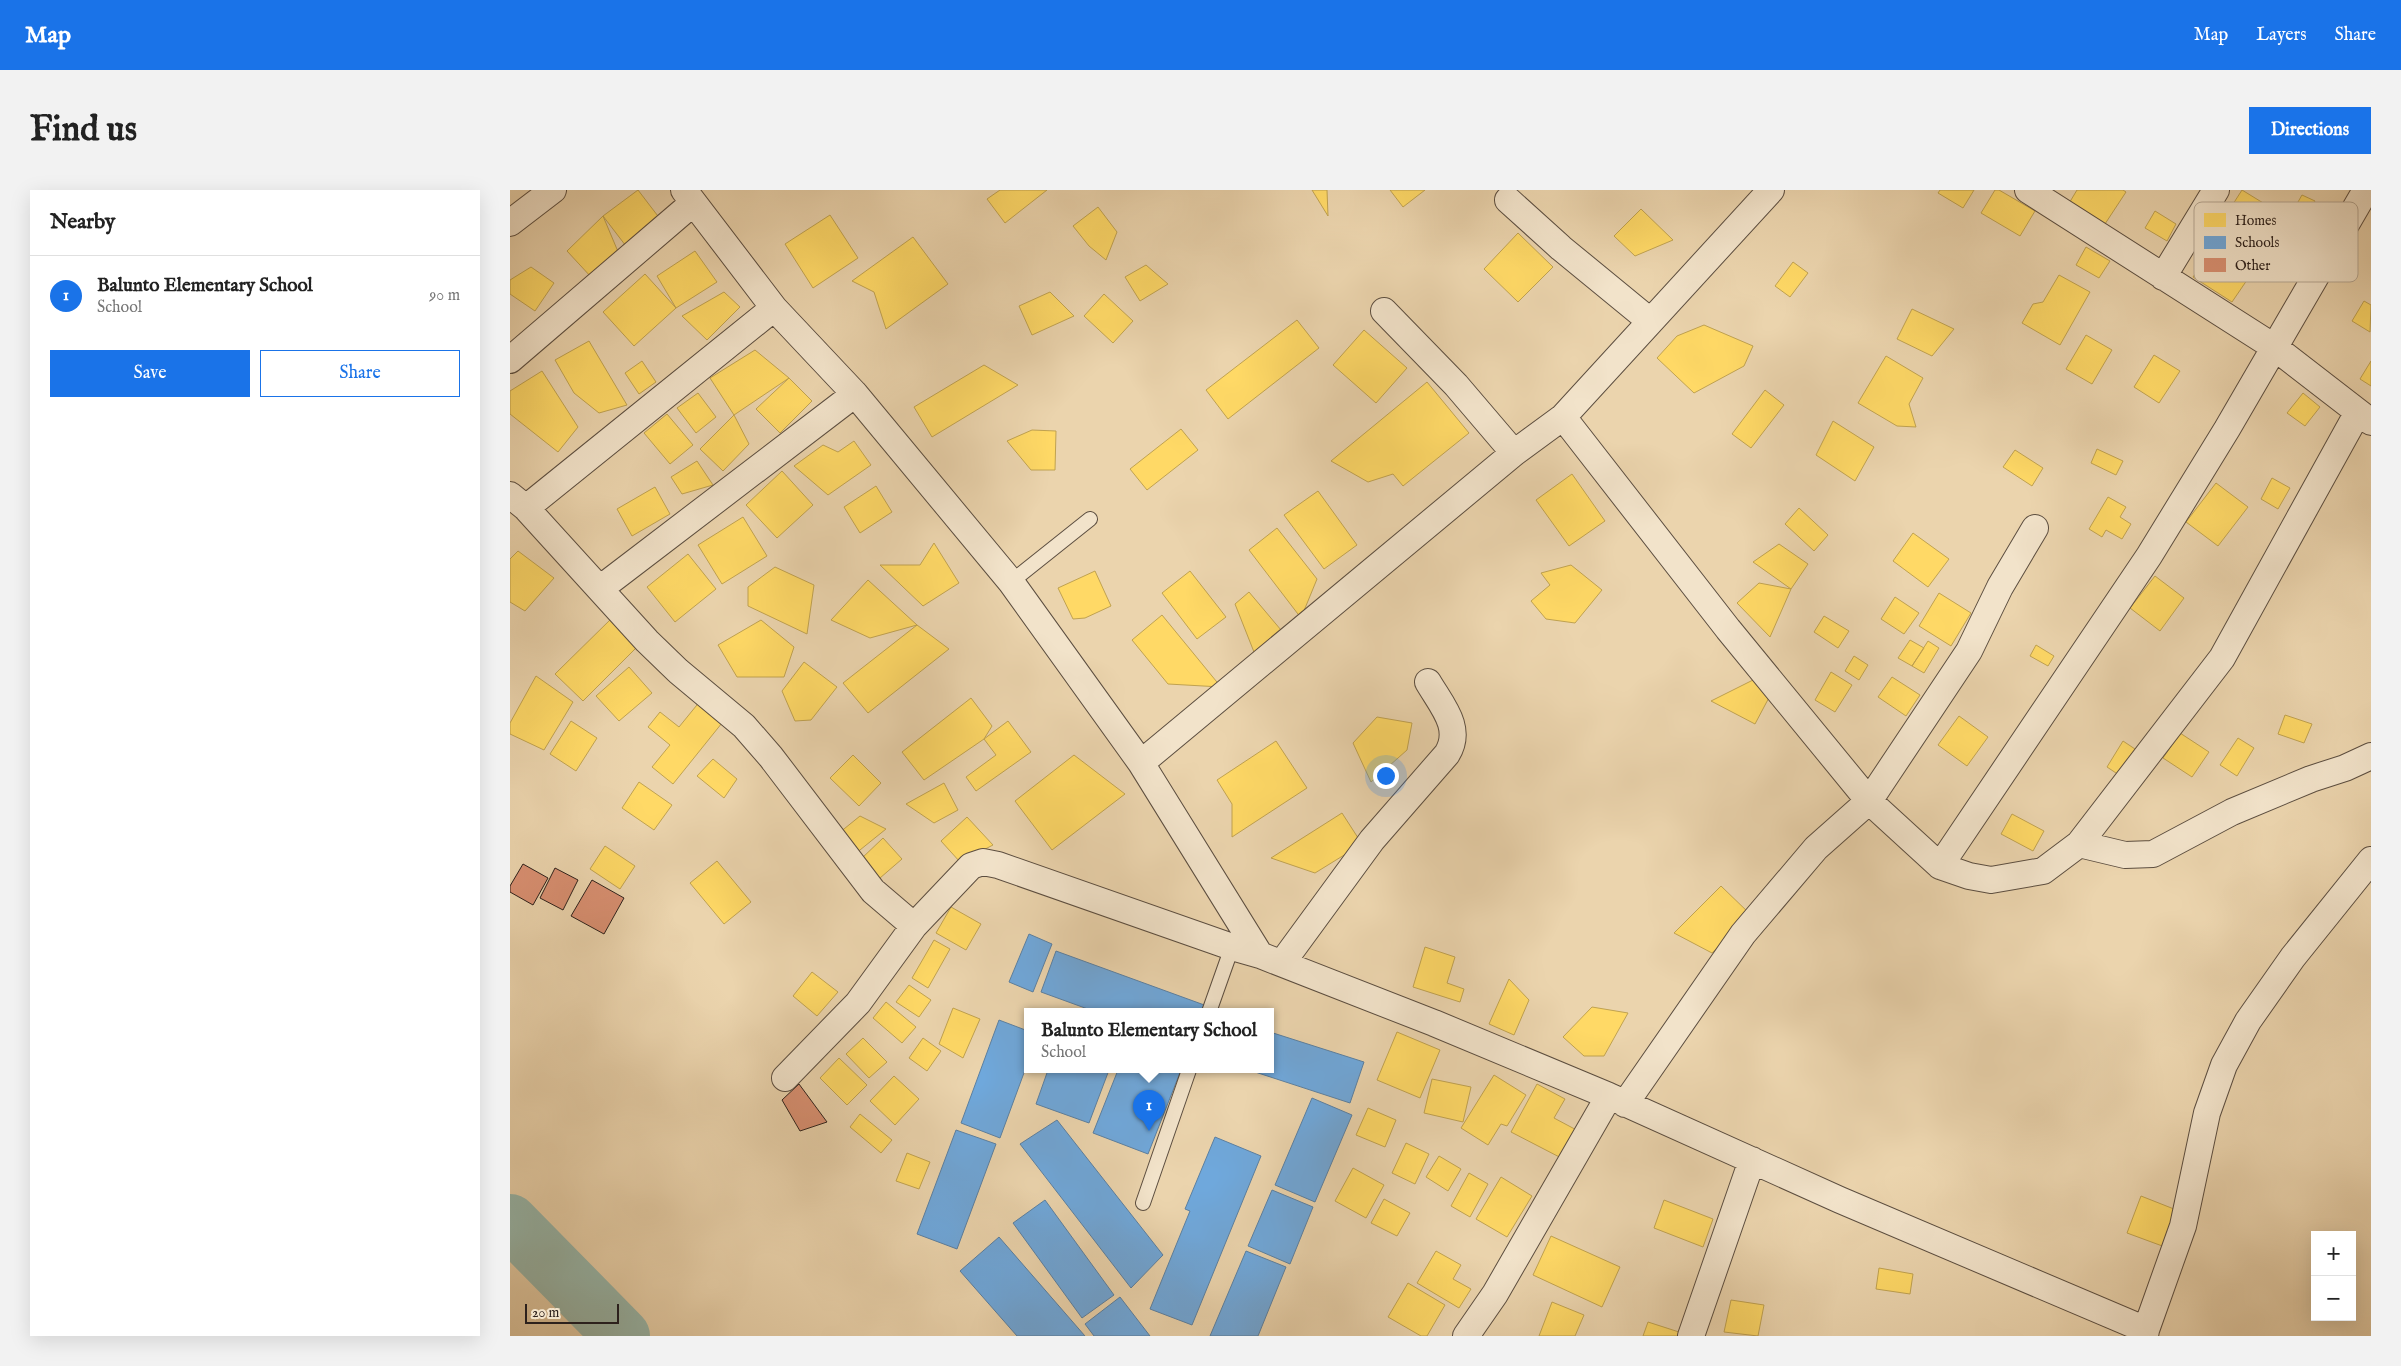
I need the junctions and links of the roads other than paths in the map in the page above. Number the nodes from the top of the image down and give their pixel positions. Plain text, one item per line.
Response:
1 (553, 190) edge
2 (1771, 190) edge
3 (2028, 190) edge
4 (2216, 190) edge
5 (2366, 190) edge
6 (688, 197) edge
7 (1508, 200) dead end
8 (2209, 202) edge
9 (2358, 204) edge
10 (510, 223) edge
11 (2194, 225) edge
12 (2162, 277) junction
13 (2312, 282) edge
14 (774, 308) junction
15 (1384, 311) dead end
16 (1650, 321) junction
17 (2274, 347) junction
18 (510, 360) edge
19 (855, 394) junction
20 (1563, 417) junction
21 (2364, 417) edge
22 (1514, 453) junction
23 (518, 501) edge
24 (1090, 519) dead end
25 (2035, 528) dead end
26 (1010, 582) junction
27 (601, 588) junction
28 (1428, 682) dead end
29 (2371, 756) edge
30 (1141, 763) junction
31 (1869, 801) junction
32 (2079, 844) junction
33 (2371, 860) edge
34 (1940, 866) junction
35 (914, 926) junction
36 (1232, 947) junction
37 (1271, 959) junction
38 (1210, 1008) edge
39 (1188, 1073) edge
40 (785, 1078) dead end
41 (1617, 1100) junction
42 (1752, 1160) junction
43 (1142, 1203) dead end
44 (2146, 1333) edge
45 (1466, 1336) edge
46 (1691, 1336) edge

1 - 10 street
2 - 16 street
3 - 12 street
4 - 8 street
5 - 9 street
6 - 14 street
6 - 18 street
7 - 16 street
11 - 12 street
12 - 17 street
13 - 17 street
14 - 19 street
14 - 23 street
15 - 22 street
16 - 20 street
17 - 21 street
17 - 34 street
19 - 26 street
19 - 27 street
20 - 22 street
20 - 31 street
21 - 32 street
22 - 30 street
23 - 27 street
24 - 26 lane
25 - 31 street
26 - 30 street
27 - 35 street
28 - 37 street
29 - 32 street
30 - 37 street
31 - 34 street
31 - 41 street
32 - 34 street
33 - 44 street
35 - 36 street
35 - 40 street
36 - 37 street
36 - 38 lane
37 - 41 street
39 - 43 lane
41 - 42 street
41 - 45 street
42 - 44 street
42 - 46 street

